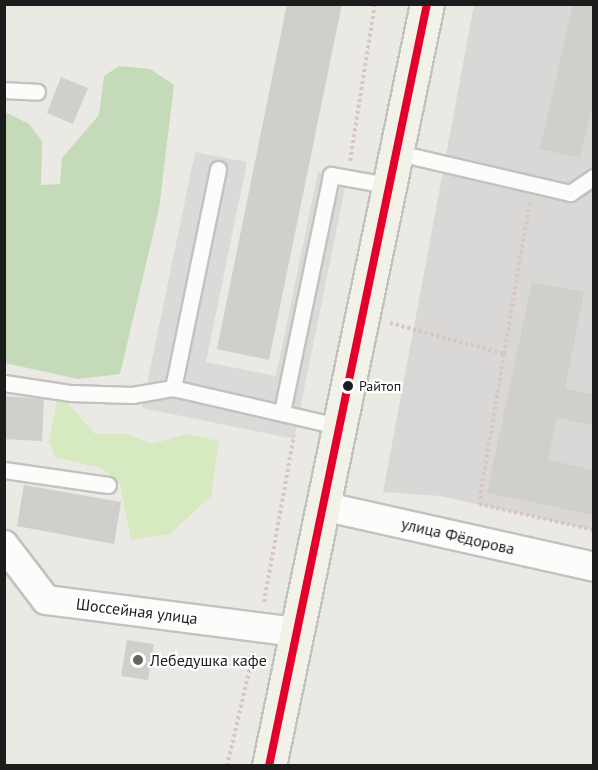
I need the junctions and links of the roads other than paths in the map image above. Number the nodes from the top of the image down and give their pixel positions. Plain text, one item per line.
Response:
1 (427, 4) edge
2 (4, 90) edge
3 (37, 92) dead end
4 (394, 152) junction
5 (218, 169) dead end
6 (594, 177) edge
7 (387, 185) junction
8 (4, 383) edge
9 (173, 388) junction
10 (282, 412) junction
11 (337, 426) junction
12 (4, 470) edge
13 (108, 485) dead end
14 (322, 506) junction
15 (4, 545) edge
16 (594, 567) edge
17 (296, 632) junction
18 (269, 765) edge

1 - 4 street
2 - 3 lane
4 - 6 lane
4 - 7 street
5 - 9 lane
7 - 10 lane
7 - 11 street
8 - 9 lane
9 - 10 lane
10 - 11 lane
11 - 14 street
12 - 13 lane
14 - 16 street, улица Фёдорова
14 - 17 street
15 - 17 street, Шоссейная улица
17 - 18 street

